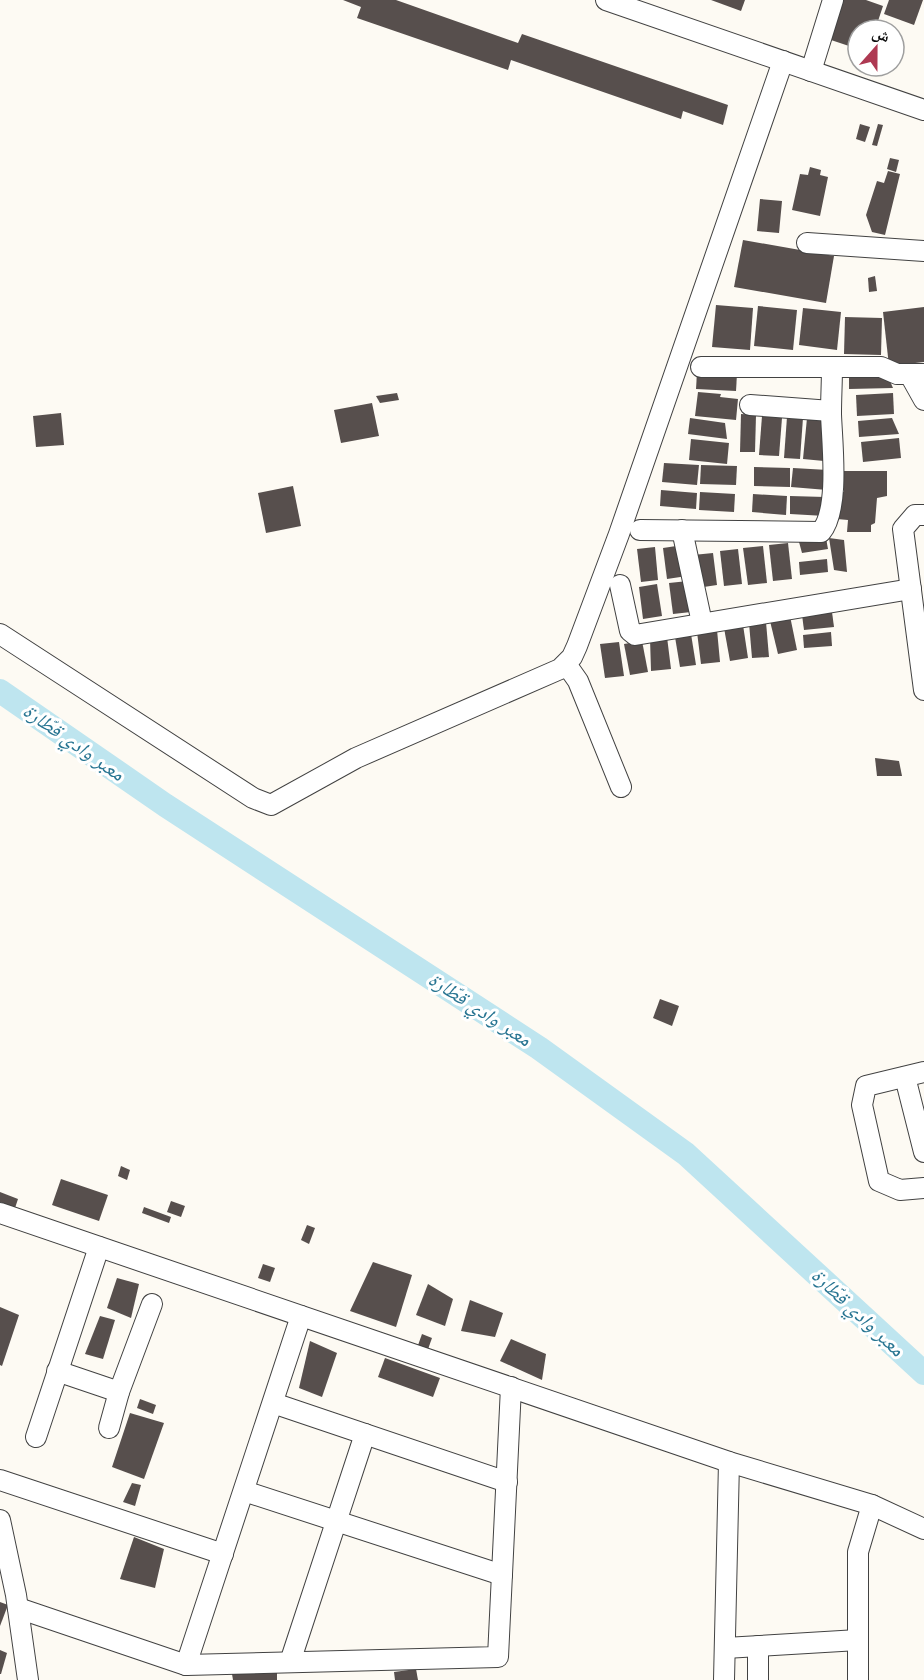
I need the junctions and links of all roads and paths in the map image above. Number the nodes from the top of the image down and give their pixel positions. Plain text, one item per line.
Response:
1 (606, 0) edge
2 (833, 0) edge
3 (783, 61) junction
4 (811, 71) junction
5 (924, 110) edge
6 (807, 243) dead end
7 (924, 251) edge
8 (701, 367) dead end
9 (832, 367) junction
10 (917, 374) edge
11 (924, 400) edge
12 (750, 405) dead end
13 (831, 411) junction
14 (924, 515) edge
15 (682, 530) junction
16 (640, 531) dead end
17 (620, 585) dead end
18 (910, 589) junction
19 (919, 611) edge
20 (702, 624) junction
21 (0, 634) edge
22 (566, 664) junction
23 (924, 690) edge
24 (621, 787) dead end
25 (915, 1074) edge
26 (924, 1152) edge
27 (924, 1188) edge
28 (0, 1213) edge
29 (99, 1247) junction
30 (152, 1304) dead end
31 (301, 1316) junction
32 (57, 1371) junction
33 (512, 1388) junction
34 (119, 1392) junction
35 (273, 1403) junction
36 (109, 1428) dead end
37 (365, 1434) junction
38 (36, 1437) dead end
39 (729, 1462) junction
40 (0, 1479) edge
41 (507, 1482) junction
42 (244, 1491) junction
43 (872, 1505) junction
44 (0, 1520) edge
45 (337, 1521) junction
46 (924, 1529) edge
47 (223, 1554) junction
48 (502, 1575) junction
49 (11, 1597) edge
50 (858, 1640) junction
51 (758, 1646) junction
52 (725, 1648) junction
53 (290, 1662) junction
54 (186, 1665) junction
55 (28, 1680) edge
56 (724, 1680) edge
57 (758, 1680) edge
58 (858, 1680) edge

1 - 3 street
2 - 4 street
3 - 4 street
3 - 22 street
4 - 5 street
6 - 7 street
8 - 9 street
9 - 10 street
9 - 13 street
10 - 11 street
12 - 13 street
13 - 15 street
14 - 18 street
15 - 16 street
15 - 20 street
17 - 20 street
18 - 19 street
18 - 20 street
19 - 23 street
21 - 22 street
22 - 24 street
25 - 26 street
25 - 27 street
28 - 29 street
29 - 31 street
29 - 32 street
30 - 34 street
31 - 33 street
31 - 35 street
32 - 34 street
32 - 38 street
33 - 39 street
33 - 41 street
34 - 36 street
35 - 37 street
35 - 42 street
37 - 41 street
37 - 45 street
39 - 43 street
39 - 52 street
40 - 47 street
41 - 48 street
42 - 45 street
42 - 47 street
43 - 46 street
43 - 50 street
44 - 49 street
45 - 48 street
45 - 53 street
47 - 54 street
48 - 53 street
49 - 54 street
49 - 55 street
50 - 51 street
50 - 58 street
51 - 52 street
51 - 57 street
52 - 56 street
53 - 54 street

